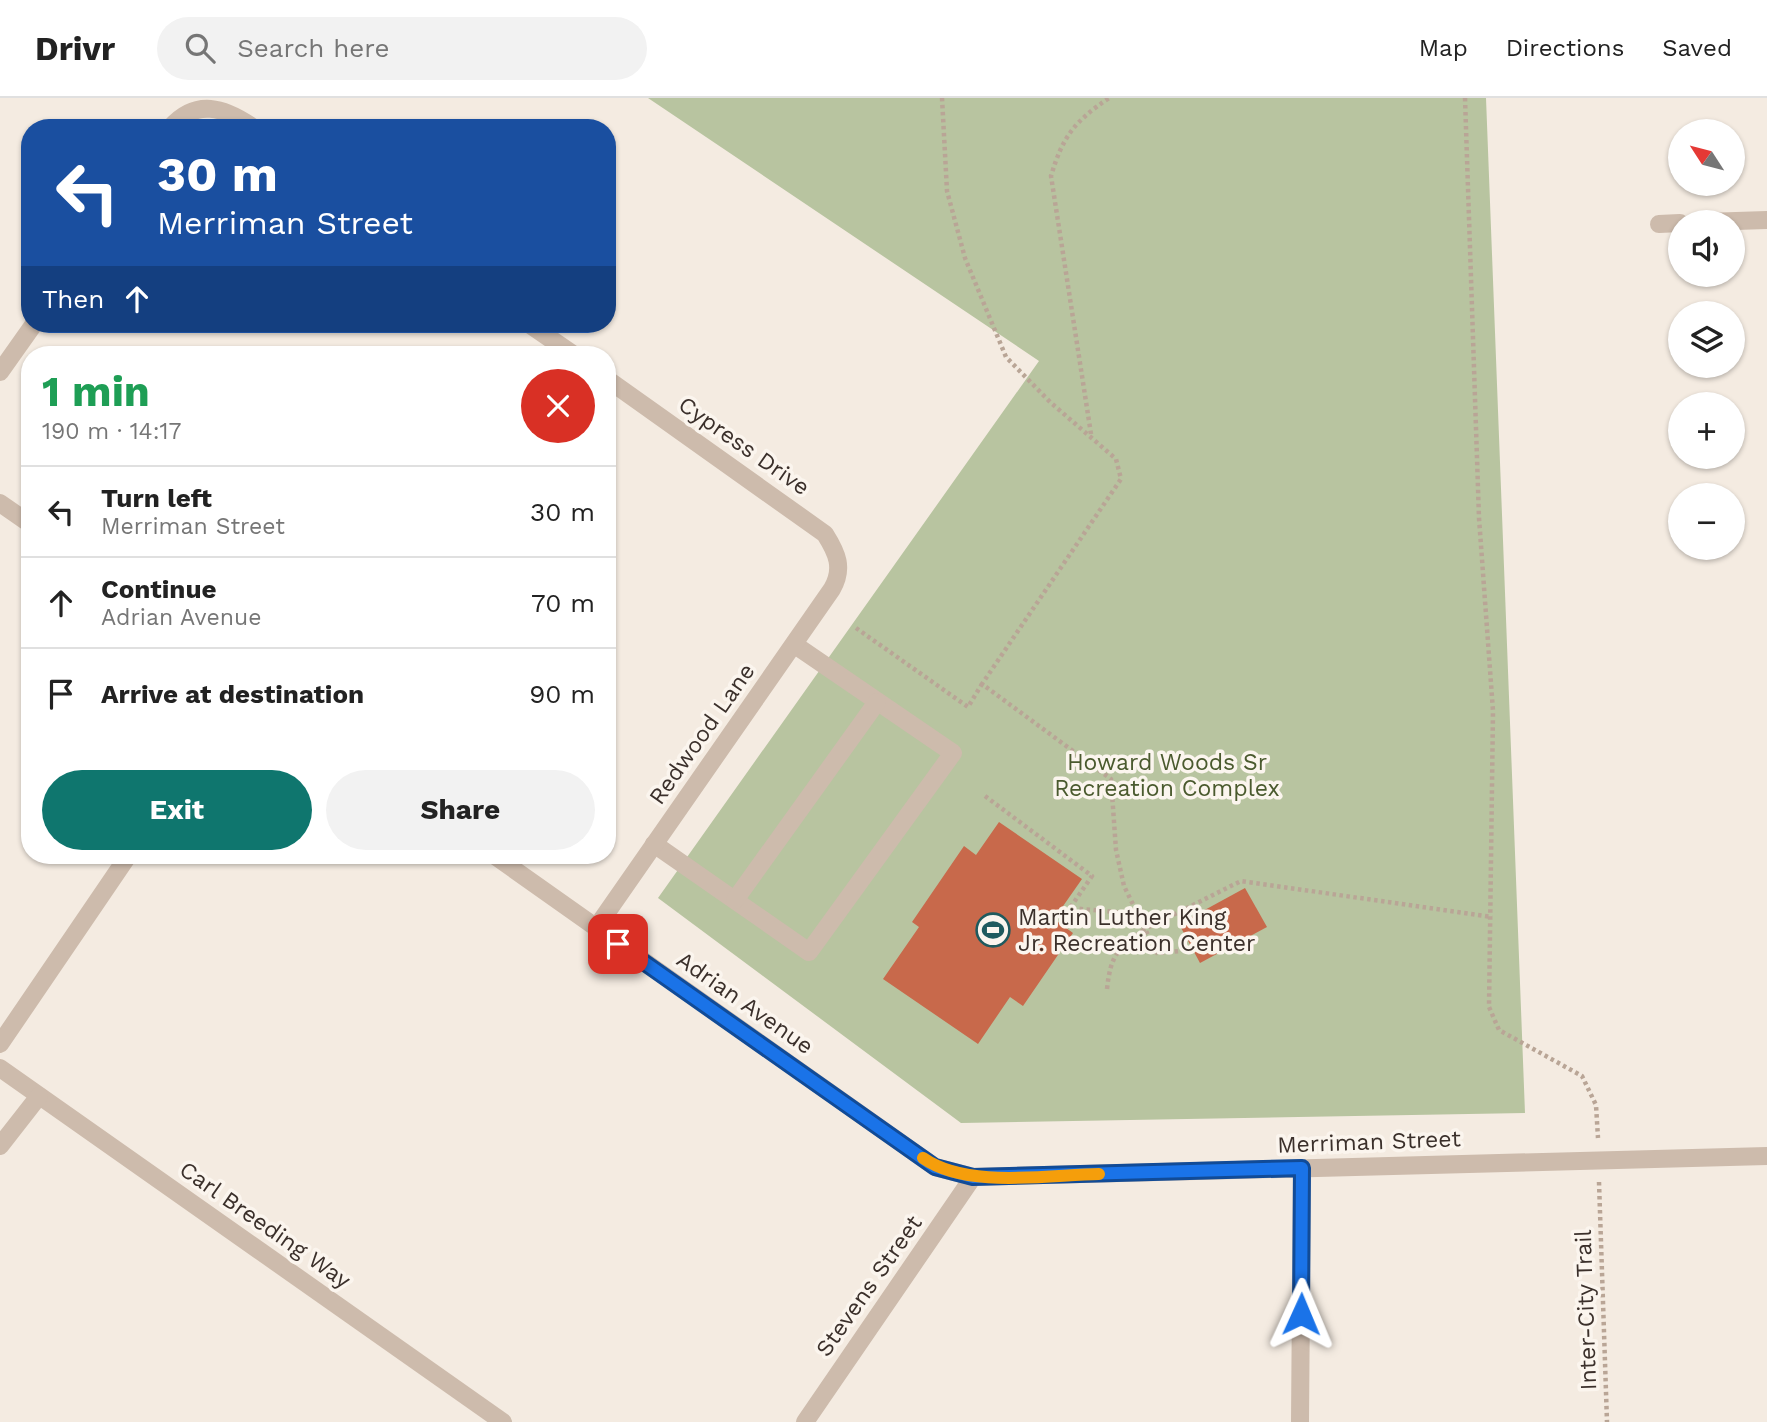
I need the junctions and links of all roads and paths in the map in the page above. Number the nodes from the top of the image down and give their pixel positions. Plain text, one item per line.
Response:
1 (942, 98) edge
2 (1109, 98) edge
3 (1465, 98) edge
4 (177, 119) edge
5 (242, 119) edge
6 (1767, 220) edge
7 (1745, 221) edge
8 (1659, 224) dead end
9 (1668, 224) edge
10 (28, 333) edge
11 (542, 333) edge
12 (561, 346) edge
13 (0, 372) edge
14 (616, 385) edge
15 (1091, 435) junction
16 (0, 503) edge
17 (21, 518) edge
18 (839, 564) joint
19 (856, 628) dead end
20 (794, 645) junction
21 (982, 684) junction
22 (877, 702) junction
23 (985, 796) dead end
24 (654, 844) junction
25 (123, 864) edge
26 (506, 864) edge
27 (736, 900) junction
28 (1138, 914) junction
29 (1492, 917) junction
30 (596, 928) junction
31 (1145, 929) junction
32 (1181, 951) dead end
33 (1107, 989) dead end
34 (0, 1044) edge
35 (0, 1068) edge
36 (39, 1096) junction
37 (1598, 1120) dead end
38 (0, 1146) edge
39 (1767, 1156) edge
40 (1302, 1168) junction
41 (973, 1177) junction
42 (1600, 1196) dead end
43 (503, 1422) edge
44 (805, 1422) edge
45 (1300, 1422) edge
46 (1607, 1422) edge

1 - 15 path
2 - 15 path
3 - 29 path
4 - 5 street
6 - 7 street
8 - 9 street
10 - 13 street
11 - 12 street
14 - 18 street, Cypress Drive
15 - 21 path
16 - 17 street
18 - 20 street, Redwood Lane
19 - 21 path
20 - 22 street
20 - 24 street, Redwood Lane
21 - 28 path
22 - 27 street
22 - 27 street
23 - 28 path
24 - 27 street
24 - 30 street, Redwood Lane
25 - 34 street
26 - 30 street, Adrian Avenue
28 - 31 path
29 - 31 path
29 - 37 path
30 - 41 street, Adrian Avenue
31 - 32 path
31 - 33 path
35 - 36 street, Carl Breeding Way
36 - 38 street
36 - 43 street, Carl Breeding Way
39 - 40 street, Merriman Street
40 - 41 street, Merriman Street
40 - 45 street
41 - 44 street, Stevens Street
42 - 46 path, Inter-City Trail

